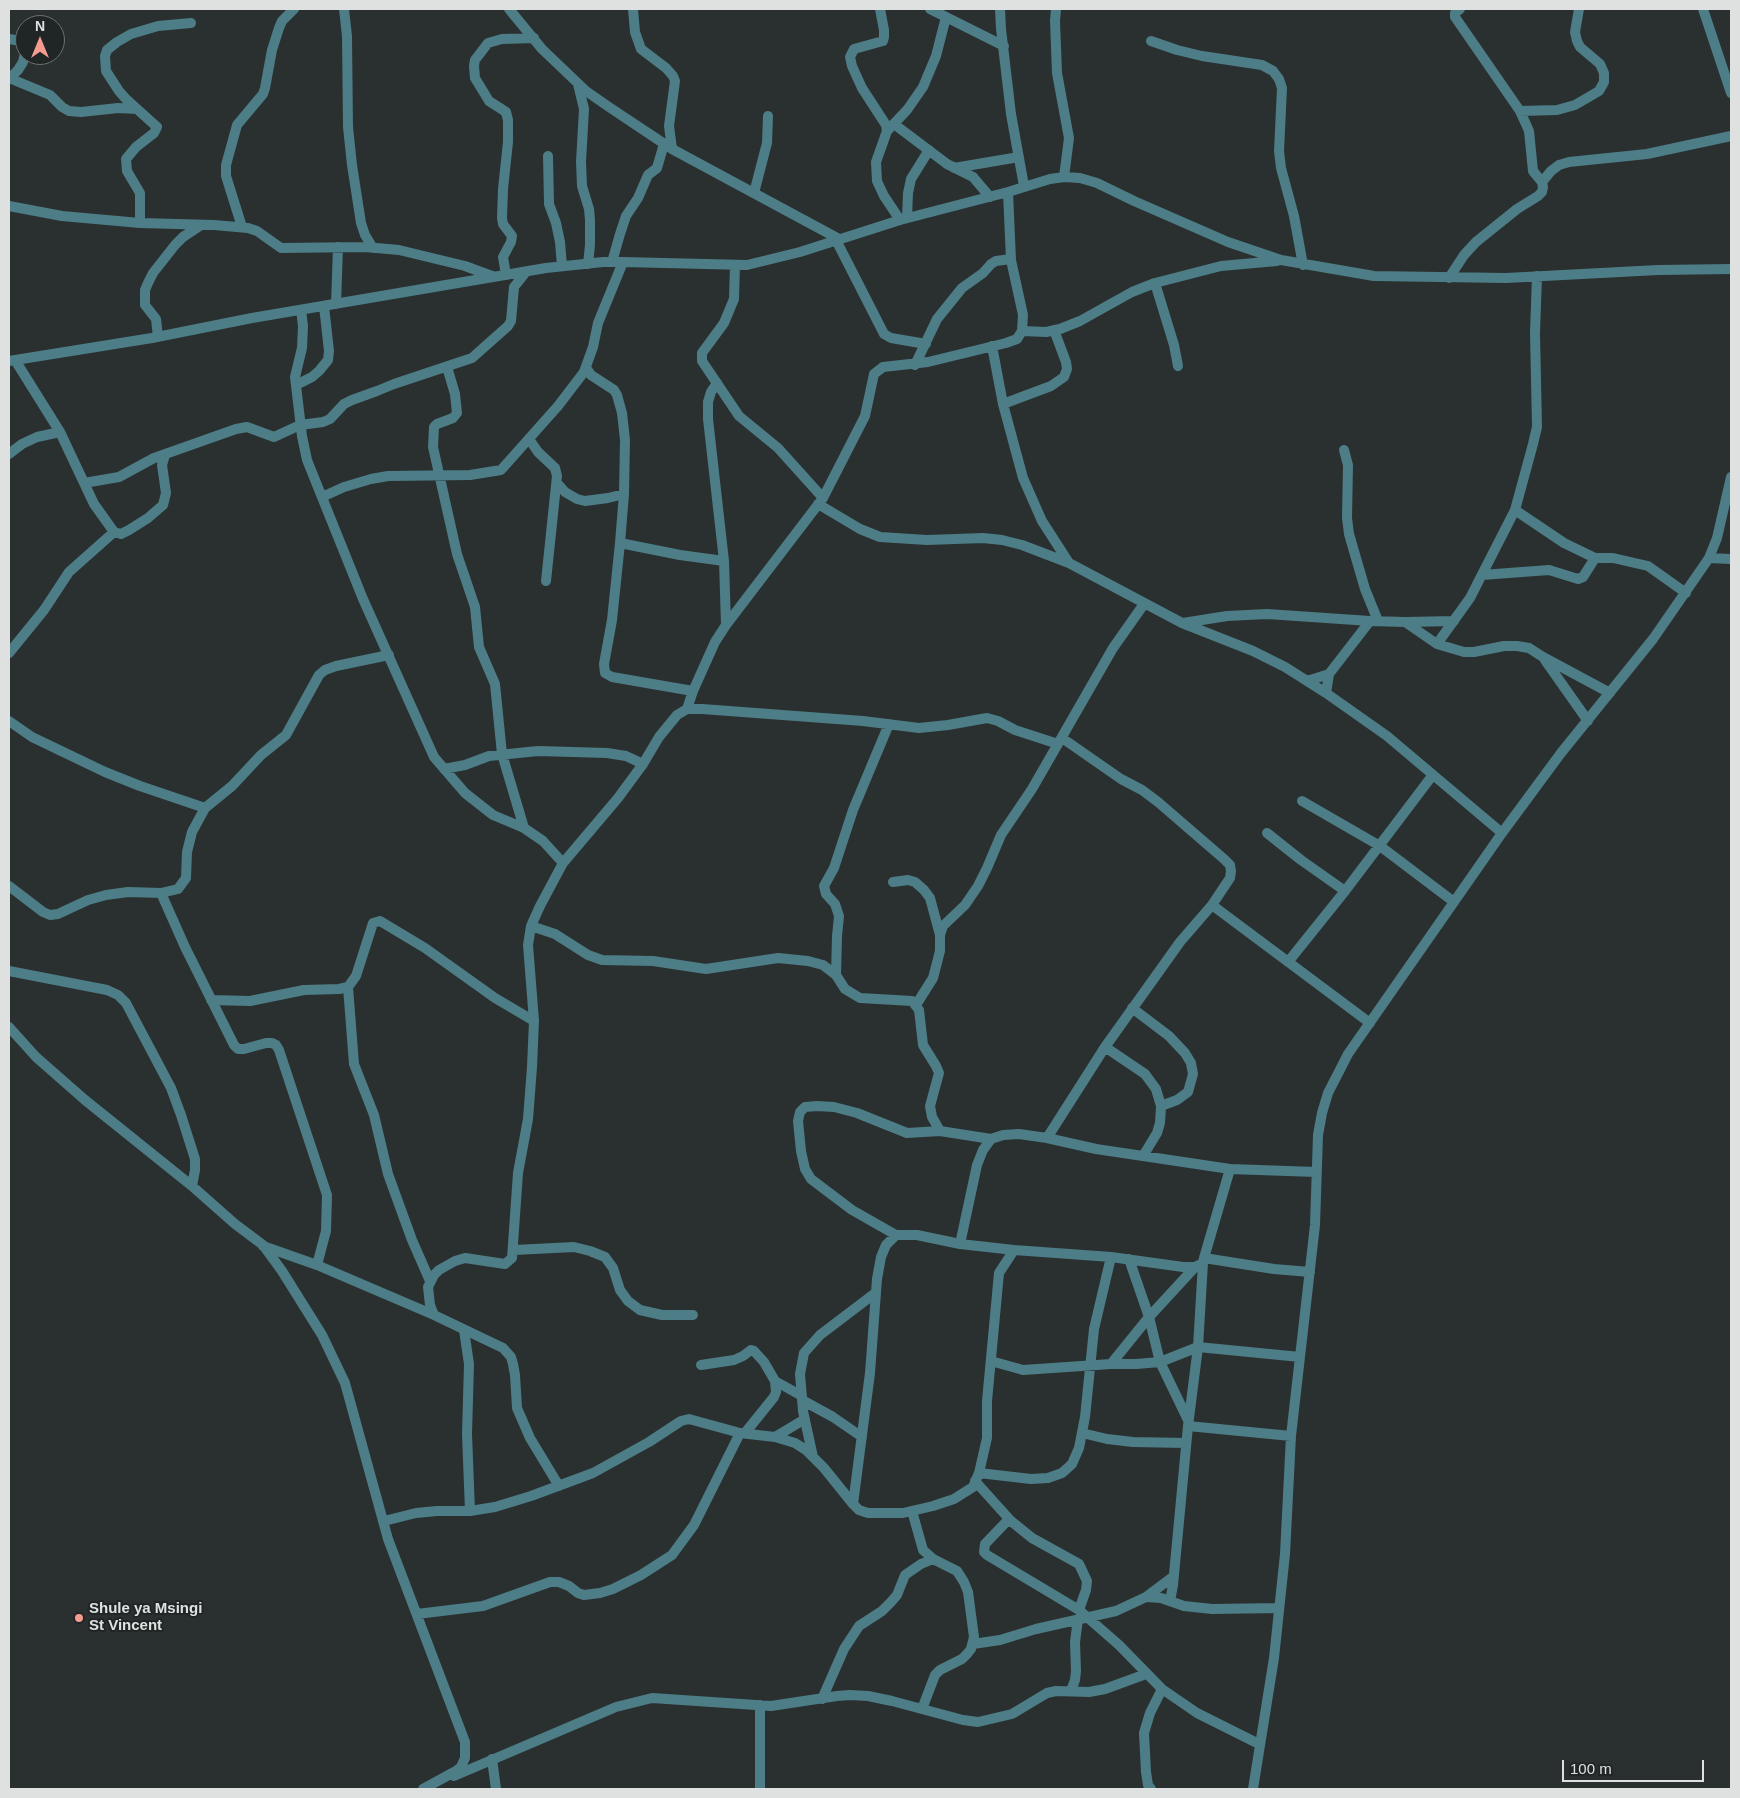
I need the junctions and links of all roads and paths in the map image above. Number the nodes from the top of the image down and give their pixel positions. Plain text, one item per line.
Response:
1 (294, 9) edge
2 (344, 9) edge
3 (509, 9) edge
4 (633, 9) edge
5 (880, 9) edge
6 (930, 9) edge
7 (1000, 9) edge
8 (1056, 9) edge
9 (1460, 9) edge
10 (1579, 9) edge
11 (1703, 9) edge
12 (950, 15) edge
13 (191, 23) dead end
14 (534, 38) junction
15 (1151, 41) dead end
16 (1004, 46) junction
17 (21, 65) edge
18 (9, 79) edge
19 (578, 83) junction
20 (1731, 93) edge
21 (137, 109) junction
22 (1520, 111) junction
23 (768, 116) dead end
24 (890, 127) junction
25 (1731, 136) edge
26 (668, 146) junction
27 (929, 150) junction
28 (548, 156) dead end
29 (1019, 157) junction
30 (954, 168) junction
31 (1064, 177) junction
32 (1542, 182) junction
33 (1024, 186) junction
34 (1008, 192) junction
35 (754, 193) junction
36 (990, 197) junction
37 (9, 206) edge
38 (903, 219) junction
39 (140, 223) junction
40 (202, 225) junction
41 (242, 227) junction
42 (838, 239) junction
43 (338, 247) junction
44 (373, 248) junction
45 (1011, 259) junction
46 (1281, 260) junction
47 (618, 262) junction
48 (588, 264) junction
49 (735, 265) junction
50 (1303, 265) junction
51 (562, 266) junction
52 (1731, 269) edge
53 (526, 272) junction
54 (506, 274) junction
55 (1537, 276) junction
56 (492, 277) junction
57 (1449, 278) junction
58 (1155, 283) junction
59 (336, 304) junction
60 (324, 306) junction
61 (301, 310) junction
62 (1054, 330) junction
63 (1022, 331) junction
64 (158, 337) junction
65 (926, 344) junction
66 (992, 346) junction
67 (12, 360) edge
68 (915, 365) junction
69 (1178, 366) dead end
70 (446, 367) junction
71 (586, 368) junction
72 (717, 383) junction
73 (296, 385) junction
74 (1003, 404) junction
75 (300, 425) junction
76 (60, 432) junction
77 (529, 439) junction
78 (1344, 450) dead end
79 (9, 454) edge
80 (165, 455) junction
81 (439, 475) junction
82 (1731, 477) edge
83 (84, 483) junction
84 (557, 483) junction
85 (624, 494) junction
86 (322, 497) junction
87 (820, 501) junction
88 (1728, 509) edge
89 (1515, 510) junction
90 (114, 532) junction
91 (620, 543) junction
92 (1595, 558) junction
93 (1709, 558) junction
94 (1731, 559) edge
95 (724, 561) junction
96 (1069, 563) junction
97 (1482, 575) junction
98 (546, 581) dead end
99 (1686, 593) junction
100 (1144, 604) junction
101 (1374, 621) junction
102 (1454, 621) junction
103 (1405, 622) junction
104 (1182, 623) junction
105 (726, 624) junction
106 (1437, 644) junction
107 (9, 653) edge
108 (389, 655) junction
109 (1543, 657) junction
110 (1329, 674) junction
111 (1307, 681) junction
112 (693, 691) junction
113 (1326, 692) junction
114 (1610, 693) junction
115 (687, 709) junction
116 (1588, 720) junction
117 (9, 721) edge
118 (889, 724) junction
119 (1060, 741) junction
120 (502, 754) junction
121 (642, 764) junction
122 (465, 765) junction
123 (444, 770) junction
124 (1432, 776) junction
125 (457, 784) junction
126 (1302, 801) dead end
127 (205, 808) junction
128 (524, 828) junction
129 (1267, 833) dead end
130 (1502, 833) junction
131 (1380, 846) junction
132 (563, 863) junction
133 (893, 882) dead end
134 (9, 886) edge
135 (1345, 891) junction
136 (160, 893) junction
137 (1454, 902) junction
138 (1212, 905) junction
139 (531, 926) junction
140 (940, 935) junction
141 (1288, 962) junction
142 (9, 971) edge
143 (836, 975) junction
144 (348, 987) junction
145 (212, 1000) junction
146 (916, 1005) junction
147 (1132, 1008) junction
148 (534, 1021) junction
149 (1370, 1023) junction
150 (9, 1027) edge
151 (1105, 1047) junction
152 (1161, 1106) junction
153 (940, 1131) junction
154 (1047, 1138) junction
155 (991, 1139) junction
156 (1143, 1156) junction
157 (1230, 1169) junction
158 (1316, 1172) junction
159 (192, 1186) junction
160 (896, 1235) junction
161 (960, 1244) junction
162 (262, 1245) junction
163 (514, 1250) junction
164 (1014, 1250) junction
165 (1111, 1257) junction
166 (1129, 1259) junction
167 (1201, 1263) junction
168 (317, 1265) junction
169 (1310, 1272) junction
170 (430, 1281) junction
171 (874, 1294) junction
172 (434, 1315) junction
173 (693, 1316) dead end
174 (1149, 1317) junction
175 (464, 1330) junction
176 (1198, 1347) junction
177 (1300, 1357) junction
178 (991, 1361) junction
179 (1160, 1362) junction
180 (1111, 1364) junction
181 (701, 1365) dead end
182 (1091, 1366) junction
183 (775, 1381) junction
184 (802, 1398) junction
185 (805, 1418) junction
186 (1188, 1423) junction
187 (742, 1433) junction
188 (1082, 1433) junction
189 (1291, 1436) junction
190 (776, 1437) junction
191 (862, 1437) junction
192 (1186, 1443) junction
193 (813, 1457) junction
194 (977, 1477) junction
195 (559, 1486) junction
196 (854, 1504) junction
197 (470, 1511) junction
198 (912, 1511) junction
199 (1009, 1519) junction
200 (384, 1521) junction
201 (933, 1559) junction
202 (1174, 1576) junction
203 (1146, 1598) junction
204 (1170, 1601) junction
205 (1279, 1608) junction
206 (417, 1614) junction
207 (1081, 1615) junction
208 (972, 1644) junction
209 (1146, 1674) junction
210 (1162, 1689) junction
211 (1071, 1692) junction
212 (822, 1699) junction
213 (760, 1705) junction
214 (922, 1709) junction
215 (1259, 1744) junction
216 (492, 1759) junction
217 (436, 1782) junction
218 (422, 1789) edge
219 (496, 1789) edge
220 (760, 1789) edge
221 (1151, 1789) edge
222 (1253, 1789) edge

1 - 41 street
2 - 44 street
3 - 14 street
4 - 26 street
5 - 24 street
6 - 12 street
7 - 16 street
8 - 31 street
9 - 22 street
10 - 22 street
11 - 20 street
12 - 16 street
12 - 24 street
13 - 21 street
14 - 19 street
14 - 54 street
15 - 50 street
16 - 29 street
17 - 18 street
18 - 21 street
19 - 26 street
19 - 48 street
21 - 39 street
22 - 32 street
23 - 35 street
24 - 27 street
24 - 38 street
25 - 32 street
26 - 35 street
26 - 47 street
27 - 30 street
27 - 38 street
28 - 51 street
29 - 30 street
29 - 33 street
30 - 36 street
31 - 33 street
31 - 46 street
32 - 57 street
33 - 34 street
34 - 36 street
34 - 45 street
35 - 42 street
36 - 38 street
37 - 39 street
38 - 42 street
39 - 40 street
40 - 41 street
40 - 64 street
41 - 43 street
42 - 49 street
42 - 65 street
43 - 44 street
43 - 59 street
44 - 56 street
45 - 63 street
45 - 65 street
46 - 50 street
46 - 58 street
47 - 48 street
47 - 49 street
47 - 71 street
48 - 51 street
49 - 72 street
50 - 57 street
51 - 53 street
52 - 55 street
53 - 54 street
53 - 70 street
54 - 56 street
55 - 57 street
55 - 89 street
56 - 59 street
58 - 62 street
58 - 69 street
59 - 60 street
60 - 61 street
60 - 73 street
61 - 64 street
61 - 73 street
62 - 63 street
62 - 74 street
63 - 66 street
64 - 67 street
65 - 68 street
66 - 68 street
66 - 74 street
67 - 76 street
68 - 87 street
70 - 75 street
70 - 81 street
71 - 77 street
71 - 85 street
72 - 87 street
72 - 95 street
73 - 75 street
74 - 96 street
75 - 80 street
75 - 86 street
76 - 79 street
76 - 83 street
77 - 81 street
77 - 84 street
78 - 101 street
80 - 83 street
80 - 90 street
81 - 86 street
81 - 120 street
82 - 88 street
83 - 90 street
84 - 85 street
84 - 98 street
85 - 91 street
86 - 108 street
87 - 96 street
87 - 105 street
88 - 93 street
89 - 92 street
89 - 97 street
90 - 107 street
91 - 95 street
91 - 112 street
92 - 97 street
92 - 99 street
93 - 94 street
93 - 99 street
95 - 105 street
96 - 100 street
97 - 102 street
99 - 114 street
100 - 104 street
100 - 119 street
101 - 103 street
101 - 104 street
101 - 110 street
102 - 103 street
102 - 106 street
103 - 106 street
104 - 111 street
105 - 112 street
106 - 109 street
108 - 123 street
108 - 127 street
109 - 114 street
109 - 116 street
110 - 111 street
110 - 113 street
111 - 113 street
112 - 115 street
113 - 124 street
114 - 116 street
115 - 118 street
115 - 121 street
116 - 130 street
117 - 127 street
118 - 119 street
118 - 143 street
119 - 138 street
119 - 140 street
120 - 121 street
120 - 122 street
120 - 128 street
121 - 132 street
122 - 123 street
122 - 125 street
123 - 125 street
124 - 130 street
124 - 131 street
125 - 128 street
126 - 131 street
127 - 136 street
128 - 132 street
129 - 135 street
130 - 137 street
131 - 135 street
131 - 137 street
132 - 139 street
133 - 140 street
134 - 136 street
135 - 141 street
136 - 145 street
137 - 149 street
138 - 141 street
138 - 147 street
139 - 143 street
139 - 148 street
140 - 146 street
141 - 149 street
142 - 159 street
143 - 146 street
144 - 145 street
144 - 148 street
144 - 170 street
145 - 168 street
146 - 153 street
147 - 151 street
147 - 152 street
148 - 163 street
149 - 158 street
150 - 159 street
151 - 152 street
151 - 154 street
152 - 156 street
153 - 155 street
153 - 160 street
154 - 155 street
154 - 156 street
155 - 161 street
156 - 157 street
157 - 158 street
157 - 167 street
158 - 169 street
159 - 162 street
160 - 161 street
160 - 171 street
161 - 164 street
162 - 168 street
162 - 200 street
163 - 170 street
163 - 173 street
164 - 165 street
164 - 178 street
165 - 166 street
165 - 182 street
166 - 167 street
166 - 174 street
167 - 169 street
167 - 174 street
167 - 176 street
168 - 172 street
169 - 177 street
170 - 172 street
171 - 184 street
171 - 191 street
172 - 175 street
174 - 179 street
174 - 180 street
175 - 195 street
175 - 197 street
176 - 177 street
176 - 179 street
176 - 186 street
177 - 189 street
178 - 182 street
178 - 194 street
179 - 180 street
179 - 186 street
180 - 182 street
181 - 183 street
182 - 188 street
183 - 184 street
183 - 187 street
184 - 185 street
184 - 191 street
185 - 190 street
185 - 193 street
186 - 189 street
186 - 192 street
187 - 190 street
187 - 195 street
187 - 206 street
188 - 192 street
188 - 194 street
189 - 205 street
190 - 193 street
191 - 196 street
192 - 202 street
193 - 196 street
194 - 198 street
194 - 199 street
195 - 197 street
196 - 198 street
197 - 200 street
198 - 201 street
199 - 207 street
199 - 207 street
200 - 206 street
201 - 208 street
201 - 212 street
202 - 203 street
202 - 204 street
203 - 204 street
203 - 207 street
204 - 205 street
205 - 215 street
206 - 217 street
207 - 208 street
207 - 209 street
207 - 211 street
208 - 214 street
209 - 210 street
209 - 211 street
210 - 215 street
210 - 221 street
211 - 214 street
212 - 213 street
212 - 214 street
213 - 216 street
213 - 220 street
215 - 222 street
216 - 217 street
216 - 219 street
217 - 218 street

